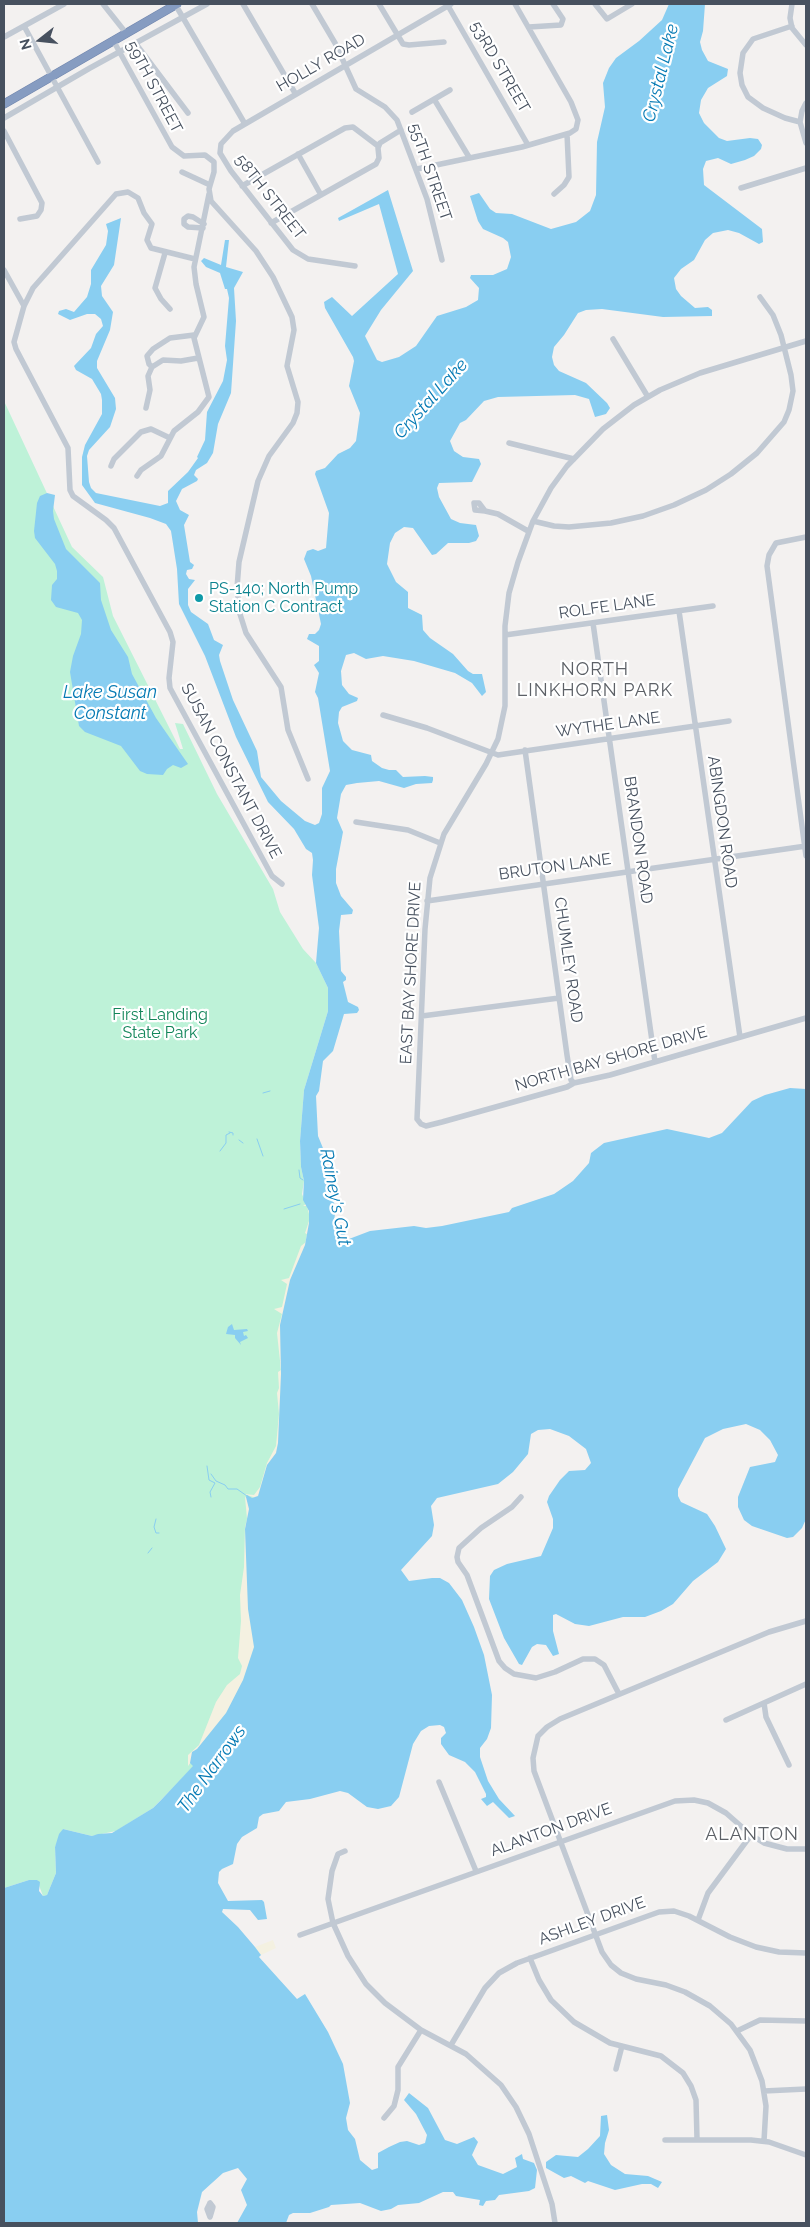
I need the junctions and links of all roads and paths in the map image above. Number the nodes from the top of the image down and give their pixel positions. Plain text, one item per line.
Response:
1 (64, 4) edge
2 (103, 4) edge
3 (176, 4) edge
4 (207, 4) edge
5 (243, 4) edge
6 (312, 4) edge
7 (379, 4) edge
8 (449, 4) edge
9 (515, 4) edge
10 (552, 4) edge
11 (594, 4) edge
12 (632, 4) edge
13 (792, 4) edge
14 (183, 17) junction
15 (24, 26) junction
16 (792, 26) junction
17 (529, 27) junction
18 (126, 33) junction
19 (397, 34) junction
20 (4, 37) edge
21 (114, 40) junction
22 (444, 42) dead end
23 (136, 44) junction
24 (806, 45) edge
25 (120, 52) junction
26 (345, 65) junction
27 (51, 76) junction
28 (57, 87) junction
29 (450, 90) dead end
30 (295, 93) junction
31 (434, 99) junction
32 (806, 103) edge
33 (4, 104) edge
34 (412, 112) dead end
35 (188, 114) dead end
36 (4, 118) edge
37 (800, 122) junction
38 (245, 124) junction
39 (401, 130) junction
40 (4, 131) edge
41 (567, 134) junction
42 (806, 143) edge
43 (528, 145) junction
44 (378, 146) junction
45 (298, 154) junction
46 (222, 158) joint
47 (469, 158) junction
48 (98, 162) dead end
49 (806, 168) edge
50 (417, 169) junction
51 (182, 172) dead end
52 (210, 185) junction
53 (242, 186) junction
54 (741, 188) dead end
55 (209, 194) junction
56 (554, 194) dead end
57 (321, 195) junction
58 (220, 210) junction
59 (206, 213) junction
60 (20, 219) dead end
61 (271, 223) junction
62 (165, 253) junction
63 (194, 259) junction
64 (442, 260) dead end
65 (356, 266) dead end
66 (4, 270) edge
67 (760, 297) dead end
68 (24, 306) junction
69 (170, 310) dead end
70 (194, 335) junction
71 (613, 339) dead end
72 (806, 341) edge
73 (784, 348) junction
74 (198, 358) junction
75 (152, 367) junction
76 (648, 397) junction
77 (146, 408) dead end
78 (170, 438) junction
79 (509, 443) dead end
80 (574, 459) junction
81 (111, 466) dead end
82 (137, 476) dead end
83 (485, 512) dead end
84 (533, 521) junction
85 (528, 531) junction
86 (806, 537) edge
87 (713, 606) dead end
88 (679, 611) junction
89 (593, 623) junction
90 (506, 635) junction
91 (383, 714) dead end
92 (728, 721) dead end
93 (695, 726) junction
94 (610, 738) junction
95 (525, 750) junction
96 (491, 753) junction
97 (308, 779) dead end
98 (356, 822) dead end
99 (440, 843) junction
100 (806, 846) edge
101 (806, 856) edge
102 (714, 859) junction
103 (628, 871) junction
104 (543, 883) junction
105 (282, 884) dead end
106 (427, 900) junction
107 (559, 998) junction
108 (422, 1016) junction
109 (806, 1018) edge
110 (740, 1037) junction
111 (655, 1062) junction
112 (574, 1083) junction
113 (423, 1125) joint
114 (522, 1497) dead end
115 (806, 1621) edge
116 (806, 1684) edge
117 (619, 1694) junction
118 (764, 1703) junction
119 (726, 1720) dead end
120 (789, 1765) dead end
121 (439, 1782) dead end
122 (751, 1835) junction
123 (560, 1842) junction
124 (806, 1850) edge
125 (345, 1851) dead end
126 (476, 1872) junction
127 (698, 1920) junction
128 (333, 1923) junction
129 (300, 1935) dead end
130 (594, 1935) junction
131 (806, 1953) edge
132 (530, 1958) junction
133 (806, 2021) edge
134 (421, 2030) junction
135 (737, 2031) junction
136 (451, 2045) junction
137 (622, 2046) junction
138 (616, 2069) dead end
139 (806, 2089) edge
140 (764, 2091) junction
141 (384, 2118) dead end
142 (697, 2139) junction
143 (665, 2140) dead end
144 (764, 2141) junction
145 (806, 2155) edge
146 (555, 2223) edge

1 - 15 street
2 - 18 street
3 - 14 street
3 - 18 highway
4 - 14 street
5 - 30 street
6 - 26 street, 55TH STREET
7 - 19 street
8 - 19 street, HOLLY ROAD
8 - 43 street, 53RD STREET
9 - 17 street
10 - 17 street
11 - 12 street
13 - 16 street
14 - 23 street
14 - 38 street
15 - 20 street
15 - 27 street
16 - 24 street
16 - 37 street
17 - 41 street
18 - 21 highway
19 - 22 street
19 - 26 street, HOLLY ROAD
21 - 25 street, 59TH STREET
21 - 27 highway
23 - 25 street
23 - 35 street
25 - 28 street
25 - 52 street, 59TH STREET
26 - 30 street, HOLLY ROAD
26 - 39 street, 55TH STREET
27 - 28 street
27 - 33 highway
28 - 36 street
28 - 48 street
29 - 31 street
30 - 38 street, HOLLY ROAD
31 - 34 street
31 - 47 street
32 - 37 street
37 - 42 street
38 - 46 street, HOLLY ROAD
39 - 44 street
39 - 50 street, 55TH STREET
40 - 60 street
41 - 43 street
41 - 56 street
43 - 47 street
44 - 45 street
44 - 57 street
45 - 53 street
45 - 57 street
46 - 53 street, 58TH STREET
47 - 50 street
49 - 54 street
50 - 64 street, 55TH STREET
51 - 52 street
52 - 55 street, 59TH STREET
53 - 61 street, 58TH STREET
55 - 58 street, 59TH STREET
55 - 59 street
57 - 61 street
58 - 59 street
58 - 97 street
59 - 63 street
61 - 65 street, 58TH STREET
62 - 63 street
62 - 68 street, SUSAN CONSTANT DRIVE
62 - 69 street
63 - 70 street
66 - 68 street
67 - 73 street
68 - 105 street, SUSAN CONSTANT DRIVE
70 - 74 street
70 - 75 street
71 - 76 street
72 - 73 street, EAST BAY SHORE DRIVE
73 - 76 street, EAST BAY SHORE DRIVE
73 - 84 street
74 - 75 street
74 - 78 street
75 - 77 street
76 - 80 street, EAST BAY SHORE DRIVE
78 - 81 street
78 - 82 street
79 - 80 street
80 - 84 street, EAST BAY SHORE DRIVE
83 - 85 street
84 - 85 street, EAST BAY SHORE DRIVE
85 - 90 street, EAST BAY SHORE DRIVE
86 - 100 street
87 - 88 street, ROLFE LANE
88 - 89 street, ROLFE LANE
88 - 93 street, ABINGDON ROAD
89 - 90 street, ROLFE LANE
89 - 94 street, BRANDON ROAD
90 - 96 street, EAST BAY SHORE DRIVE
91 - 96 street
92 - 93 street, WYTHE LANE
93 - 94 street, WYTHE LANE
93 - 102 street, ABINGDON ROAD
94 - 95 street, WYTHE LANE
94 - 103 street, BRANDON ROAD
95 - 96 street, WYTHE LANE
95 - 104 street, CHUMLEY ROAD
96 - 99 street, EAST BAY SHORE DRIVE
98 - 99 street
99 - 106 street, EAST BAY SHORE DRIVE
100 - 101 street
100 - 102 street, BRUTON LANE
102 - 103 street, BRUTON LANE
102 - 110 street, ABINGDON ROAD
103 - 104 street, BRUTON LANE
103 - 111 street, BRANDON ROAD
104 - 106 street, BRUTON LANE
104 - 107 street, CHUMLEY ROAD
106 - 108 street, EAST BAY SHORE DRIVE
107 - 108 street
107 - 112 street, CHUMLEY ROAD
108 - 113 street, EAST BAY SHORE DRIVE
109 - 110 street, NORTH BAY SHORE DRIVE
110 - 111 street, NORTH BAY SHORE DRIVE
111 - 112 street, NORTH BAY SHORE DRIVE
112 - 113 street, NORTH BAY SHORE DRIVE
114 - 117 street
115 - 117 street
116 - 118 street
117 - 123 street
118 - 119 street
118 - 120 street
121 - 126 street
122 - 123 street, ALANTON DRIVE
122 - 124 street, ALANTON DRIVE
122 - 127 street
123 - 126 street, ALANTON DRIVE
123 - 130 street
125 - 128 street
126 - 128 street, ALANTON DRIVE
127 - 130 street, ASHLEY DRIVE
127 - 131 street, ASHLEY DRIVE
128 - 129 street, ALANTON DRIVE
128 - 134 street
130 - 132 street, ASHLEY DRIVE
130 - 135 street
132 - 136 street, ASHLEY DRIVE
132 - 137 street
133 - 135 street
134 - 136 street
134 - 141 street
135 - 140 street
136 - 146 street
137 - 138 street
137 - 142 street
139 - 140 street
140 - 144 street
142 - 143 street
142 - 144 street
144 - 145 street

